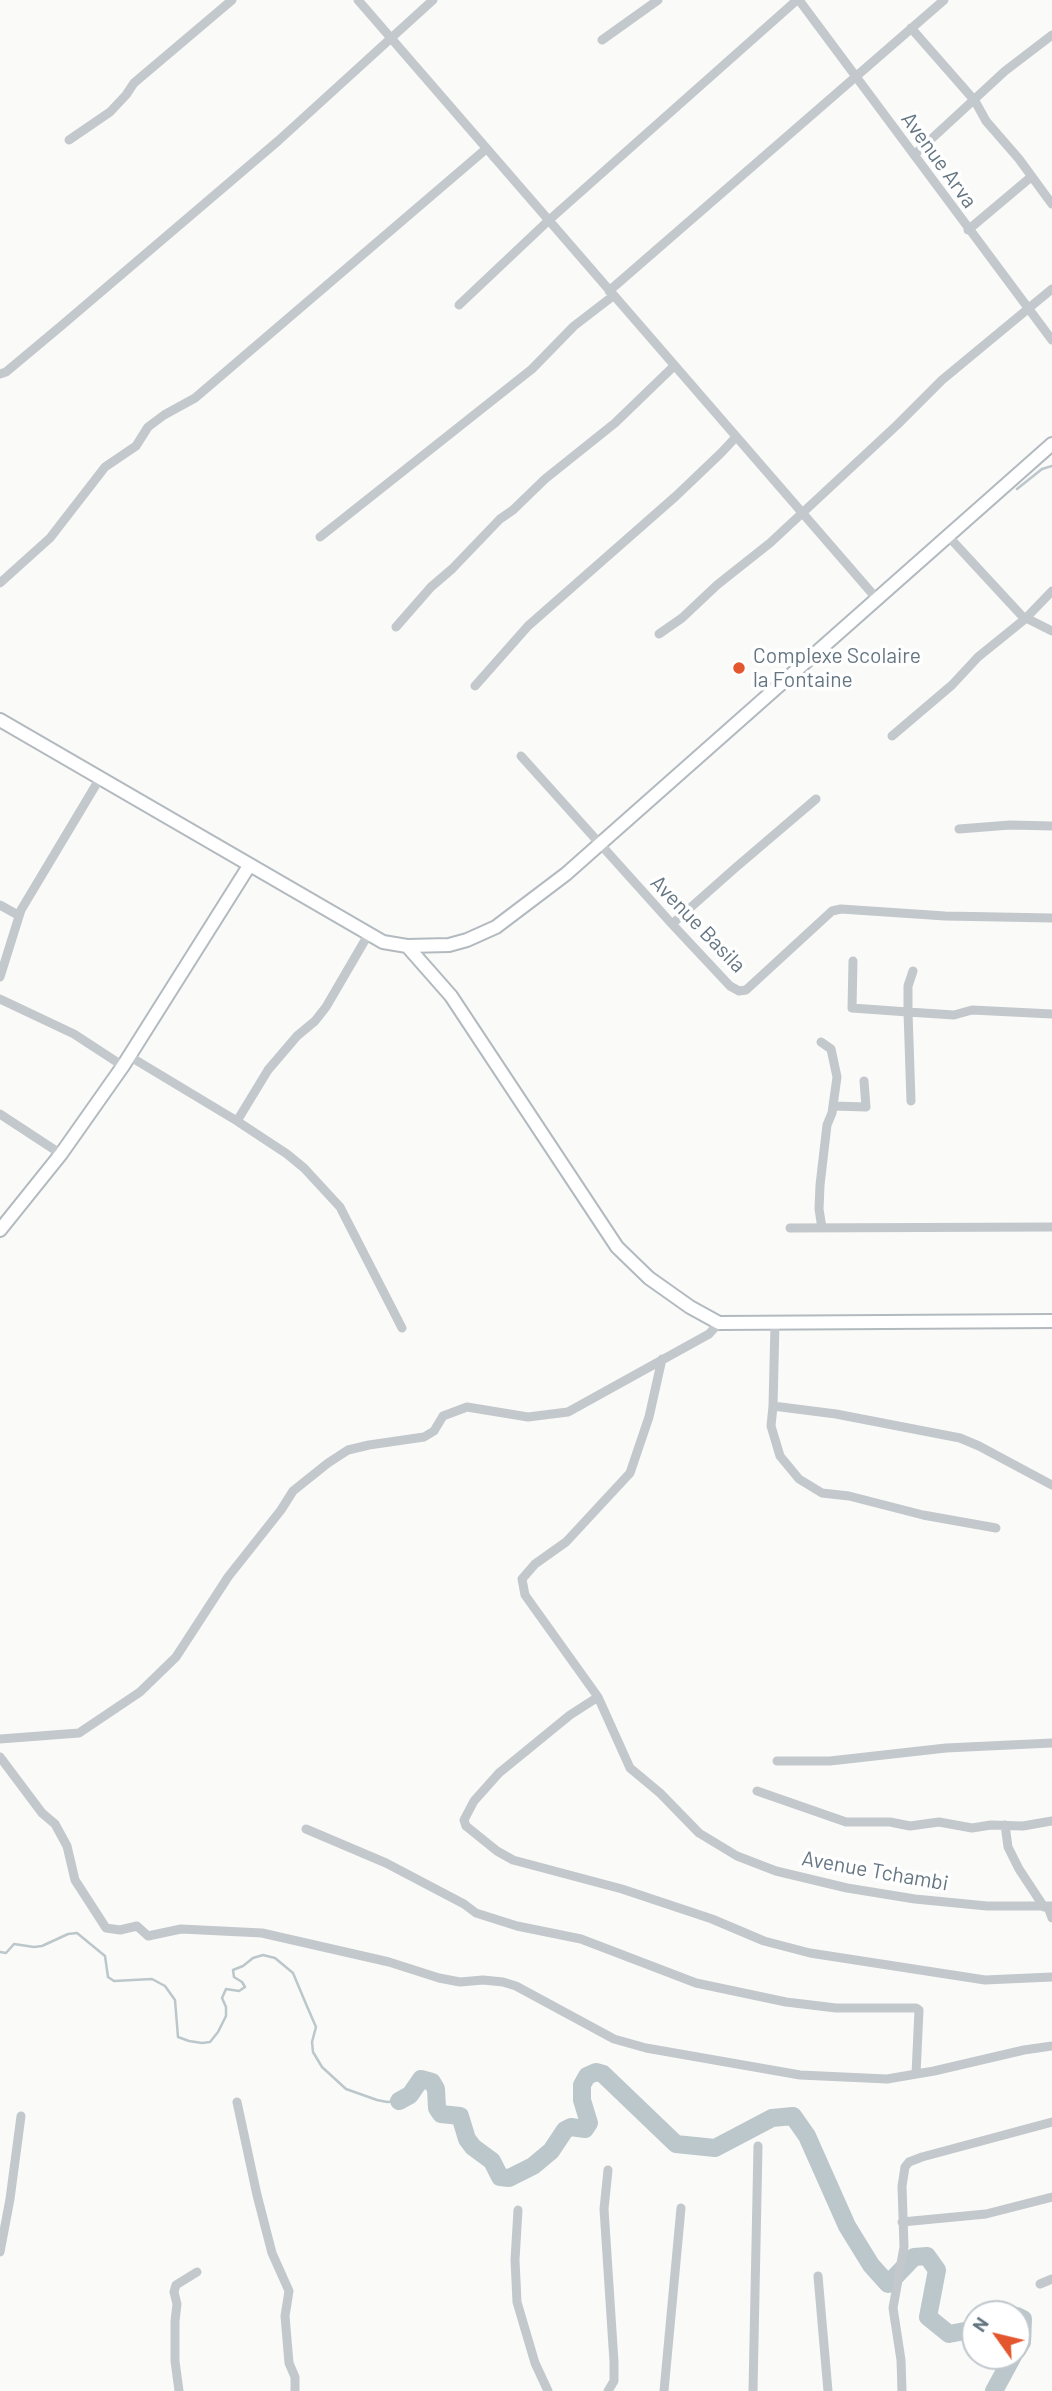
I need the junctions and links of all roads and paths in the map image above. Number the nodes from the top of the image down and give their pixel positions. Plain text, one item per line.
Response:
1 (232, 0) edge
2 (358, 0) edge
3 (433, 0) edge
4 (659, 0) edge
5 (798, 0) edge
6 (944, 0) edge
7 (911, 28) junction
8 (1052, 35) edge
9 (390, 40) junction
10 (602, 40) dead end
11 (856, 77) junction
12 (975, 101) junction
13 (69, 140) dead end
14 (486, 149) junction
15 (914, 155) junction
16 (1031, 177) junction
17 (1052, 204) edge
18 (548, 221) junction
19 (968, 230) junction
20 (1052, 289) edge
21 (611, 293) junction
22 (459, 305) dead end
23 (1028, 309) junction
24 (1052, 340) edge
25 (674, 366) junction
26 (0, 373) edge
27 (736, 437) junction
28 (1052, 444) edge
29 (803, 513) junction
30 (948, 536) junction
31 (320, 537) dead end
32 (0, 583) edge
33 (1052, 591) edge
34 (877, 599) junction
35 (1025, 619) junction
36 (396, 627) dead end
37 (1052, 631) edge
38 (659, 634) dead end
39 (475, 686) dead end
40 (0, 720) edge
41 (892, 736) dead end
42 (521, 756) dead end
43 (100, 778) junction
44 (816, 799) dead end
45 (1052, 826) edge
46 (959, 829) dead end
47 (600, 844) junction
48 (249, 866) junction
49 (0, 905) edge
50 (18, 915) dead end
51 (1052, 918) edge
52 (672, 924) junction
53 (368, 935) junction
54 (407, 946) junction
55 (853, 961) dead end
56 (913, 971) dead end
57 (0, 976) edge
58 (0, 999) edge
59 (908, 1012) junction
60 (1052, 1014) edge
61 (821, 1042) dead end
62 (126, 1061) junction
63 (864, 1081) dead end
64 (911, 1101) dead end
65 (834, 1106) junction
66 (0, 1114) edge
67 (237, 1121) junction
68 (61, 1154) junction
69 (1052, 1227) edge
70 (790, 1228) dead end
71 (822, 1228) junction
72 (0, 1230) edge
73 (1052, 1321) edge
74 (719, 1323) junction
75 (775, 1323) junction
76 (402, 1328) dead end
77 (662, 1359) junction
78 (773, 1406) junction
79 (1052, 1485) edge
80 (996, 1528) dead end
81 (597, 1698) junction
82 (0, 1739) edge
83 (1052, 1743) edge
84 (0, 1756) edge
85 (777, 1761) dead end
86 (757, 1791) dead end
87 (1052, 1821) edge
88 (1004, 1825) junction
89 (306, 1829) dead end
90 (1048, 1907) edge
91 (1052, 1918) edge
92 (1052, 1977) edge
93 (1052, 2046) edge
94 (916, 2074) junction
95 (237, 2102) dead end
96 (21, 2116) dead end
97 (1052, 2122) edge
98 (758, 2146) dead end
99 (608, 2170) dead end
100 (1052, 2197) edge
101 (681, 2208) dead end
102 (518, 2210) dead end
103 (902, 2222) junction
104 (0, 2252) edge
105 (197, 2272) dead end
106 (818, 2276) dead end
107 (1052, 2279) edge
108 (1040, 2284) dead end
109 (179, 2391) edge
110 (295, 2391) edge
111 (548, 2391) edge
112 (608, 2391) edge
113 (664, 2391) edge
114 (753, 2391) edge
115 (828, 2391) edge
116 (902, 2391) edge

1 - 13 street
2 - 9 street
3 - 9 street
4 - 10 street
5 - 11 street, Avenue Arva
5 - 18 street
6 - 7 street
7 - 11 street
7 - 12 street
8 - 12 street
9 - 14 street
9 - 26 street
11 - 15 street, Avenue Arva
11 - 21 street
12 - 15 street
12 - 16 street
14 - 18 street
14 - 32 street
15 - 19 street, Avenue Arva
16 - 17 street
16 - 19 street
18 - 21 street
18 - 22 street
19 - 23 street, Avenue Arva
20 - 23 street
21 - 25 street
21 - 31 street
23 - 24 street, Avenue Arva
23 - 29 street
25 - 27 street
25 - 36 street
27 - 29 street
27 - 39 street
28 - 30 street
29 - 34 street
29 - 38 street
30 - 34 street
30 - 35 street
33 - 35 street
34 - 47 street
35 - 37 street
35 - 41 street
40 - 43 street
42 - 47 street, Avenue Basila
43 - 48 street
43 - 57 street
44 - 52 street
45 - 46 street
47 - 52 street, Avenue Basila
47 - 54 street
48 - 53 street
48 - 62 street
49 - 50 street
51 - 52 street, Avenue Basila
53 - 54 street
53 - 67 street
54 - 74 street
55 - 59 street
56 - 59 street
58 - 62 street
59 - 60 street
59 - 64 street
61 - 65 street
62 - 67 street
62 - 68 street
63 - 65 street
65 - 71 street
66 - 68 street
67 - 76 street
68 - 72 street
69 - 71 street
70 - 71 street
73 - 75 street
74 - 75 street
74 - 77 street
75 - 78 street
77 - 81 street, Avenue Tchambi
77 - 82 street
78 - 79 street
78 - 80 street
81 - 90 street, Avenue Tchambi
81 - 92 street
83 - 85 street
84 - 94 street
86 - 88 street
87 - 88 street
88 - 90 street
89 - 94 street
90 - 91 street
93 - 94 street
95 - 110 street
96 - 104 street
97 - 103 street
98 - 114 street
99 - 112 street
100 - 103 street
101 - 113 street
102 - 111 street
103 - 116 street
105 - 109 street
106 - 115 street
107 - 108 street

